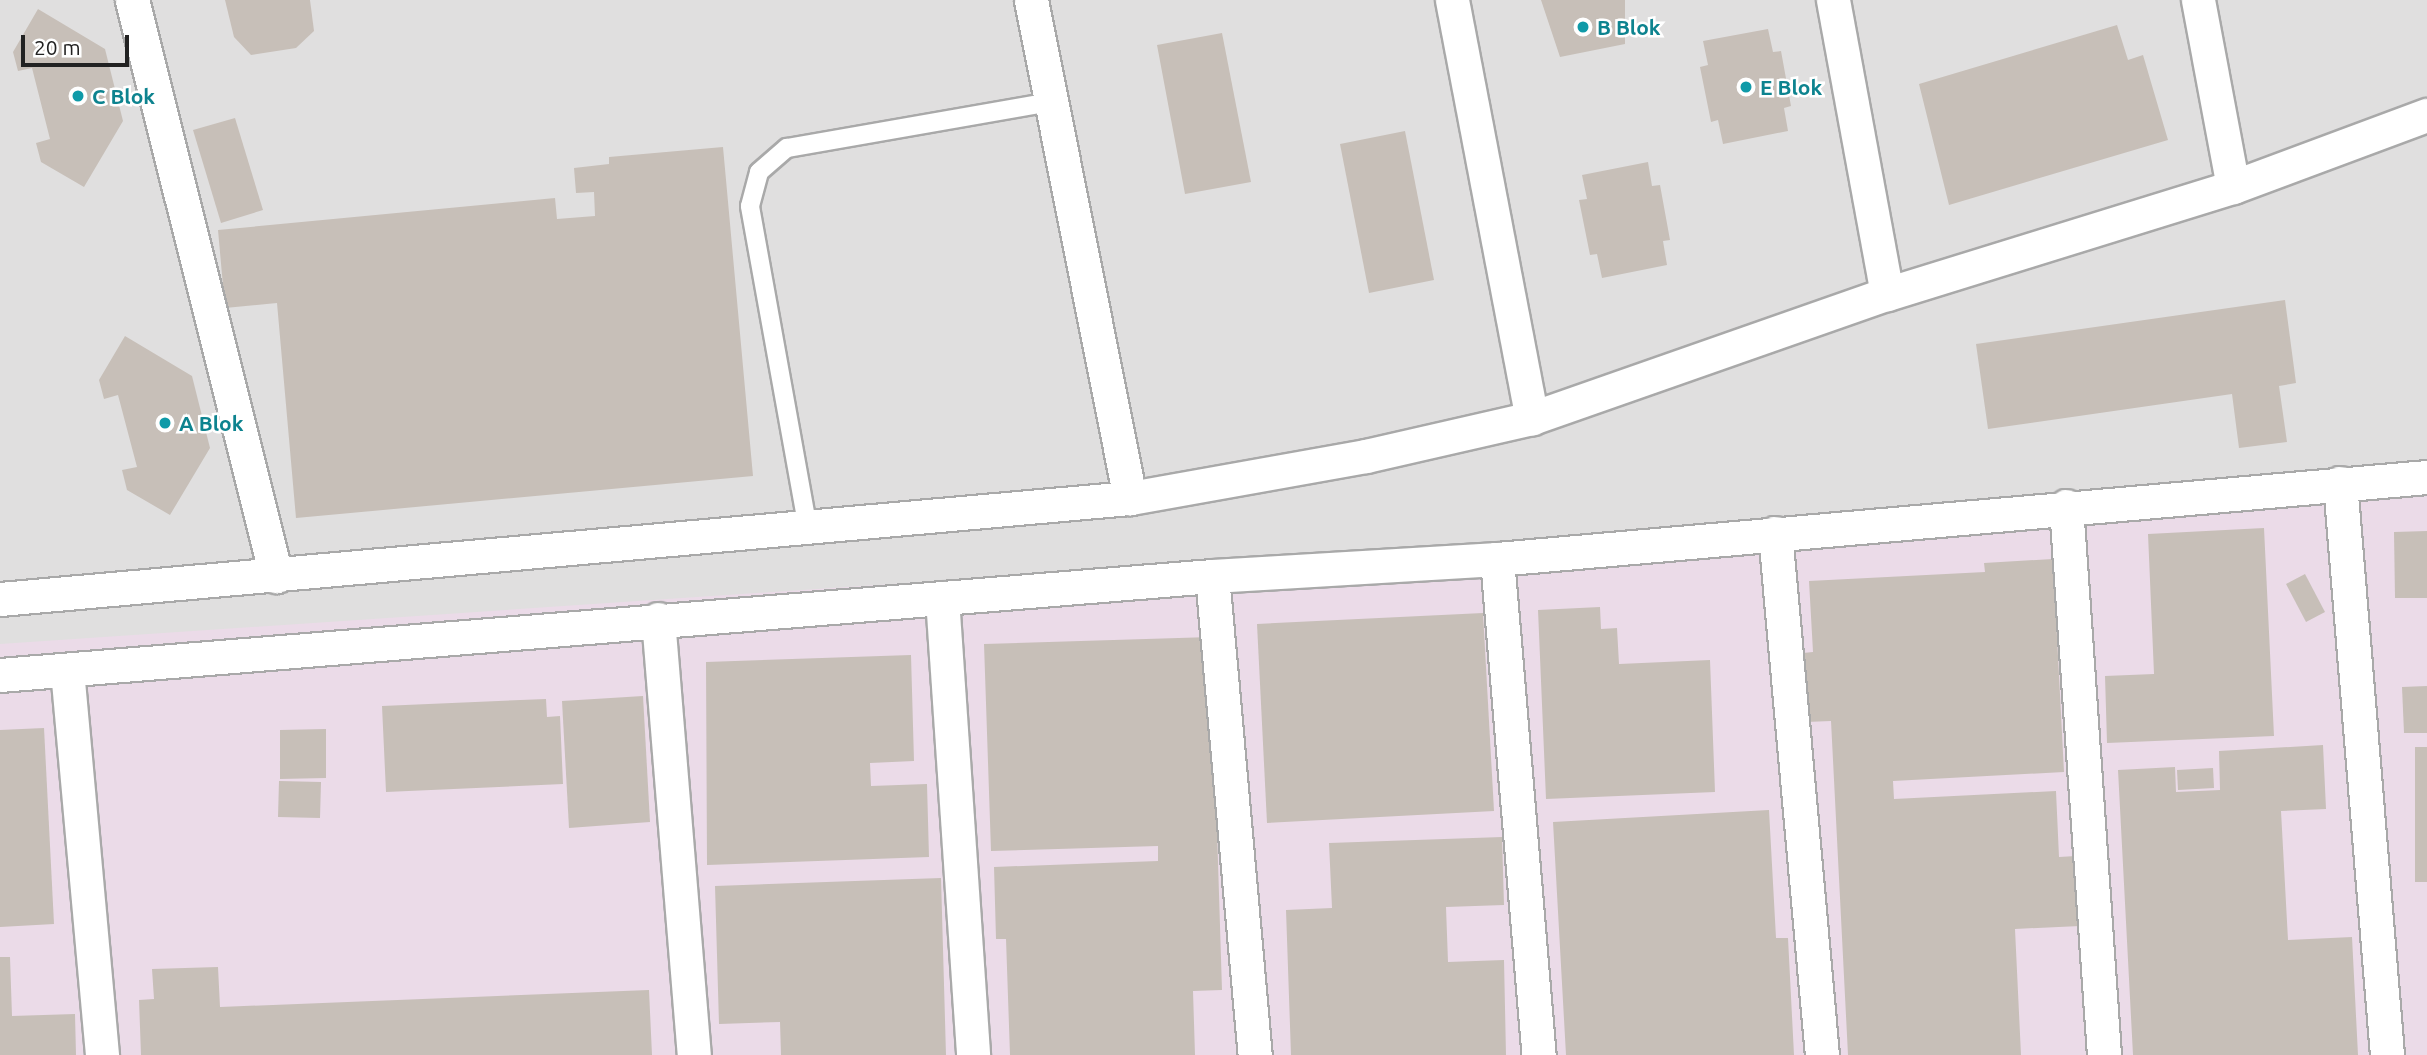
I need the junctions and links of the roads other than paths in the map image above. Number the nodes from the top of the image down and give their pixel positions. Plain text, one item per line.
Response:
1 (132, 0) edge
2 (1031, 0) edge
3 (1452, 0) edge
4 (1833, 0) edge
5 (2198, 0) edge
6 (1051, 102) junction
7 (2427, 116) edge
8 (2233, 187) junction
9 (1887, 294) junction
10 (1532, 418) junction
11 (2427, 477) edge
12 (2340, 483) junction
13 (1130, 498) junction
14 (2066, 506) junction
15 (808, 529) junction
16 (1775, 533) junction
17 (1497, 559) junction
18 (276, 576) junction
19 (1212, 576) junction
20 (942, 598) junction
21 (0, 599) edge
22 (658, 620) junction
23 (67, 670) junction
24 (0, 675) edge
25 (102, 1055) edge
26 (694, 1055) edge
27 (973, 1055) edge
28 (1255, 1055) edge
29 (1539, 1055) edge
30 (1822, 1055) edge
31 (2104, 1055) edge
32 (2387, 1055) edge

1 - 18 street
2 - 6 street
3 - 10 street
4 - 9 street
5 - 8 street
6 - 13 street
6 - 15 lane
7 - 8 street
8 - 9 street
9 - 10 street
10 - 13 street
11 - 12 street
12 - 14 street
12 - 32 street
13 - 15 street
14 - 16 street
14 - 31 street
15 - 18 street
16 - 17 street
16 - 30 street
17 - 19 street
17 - 29 street
18 - 21 street
19 - 20 street
19 - 28 street
20 - 22 street
20 - 27 street
22 - 23 street
22 - 26 street
23 - 24 street
23 - 25 street

